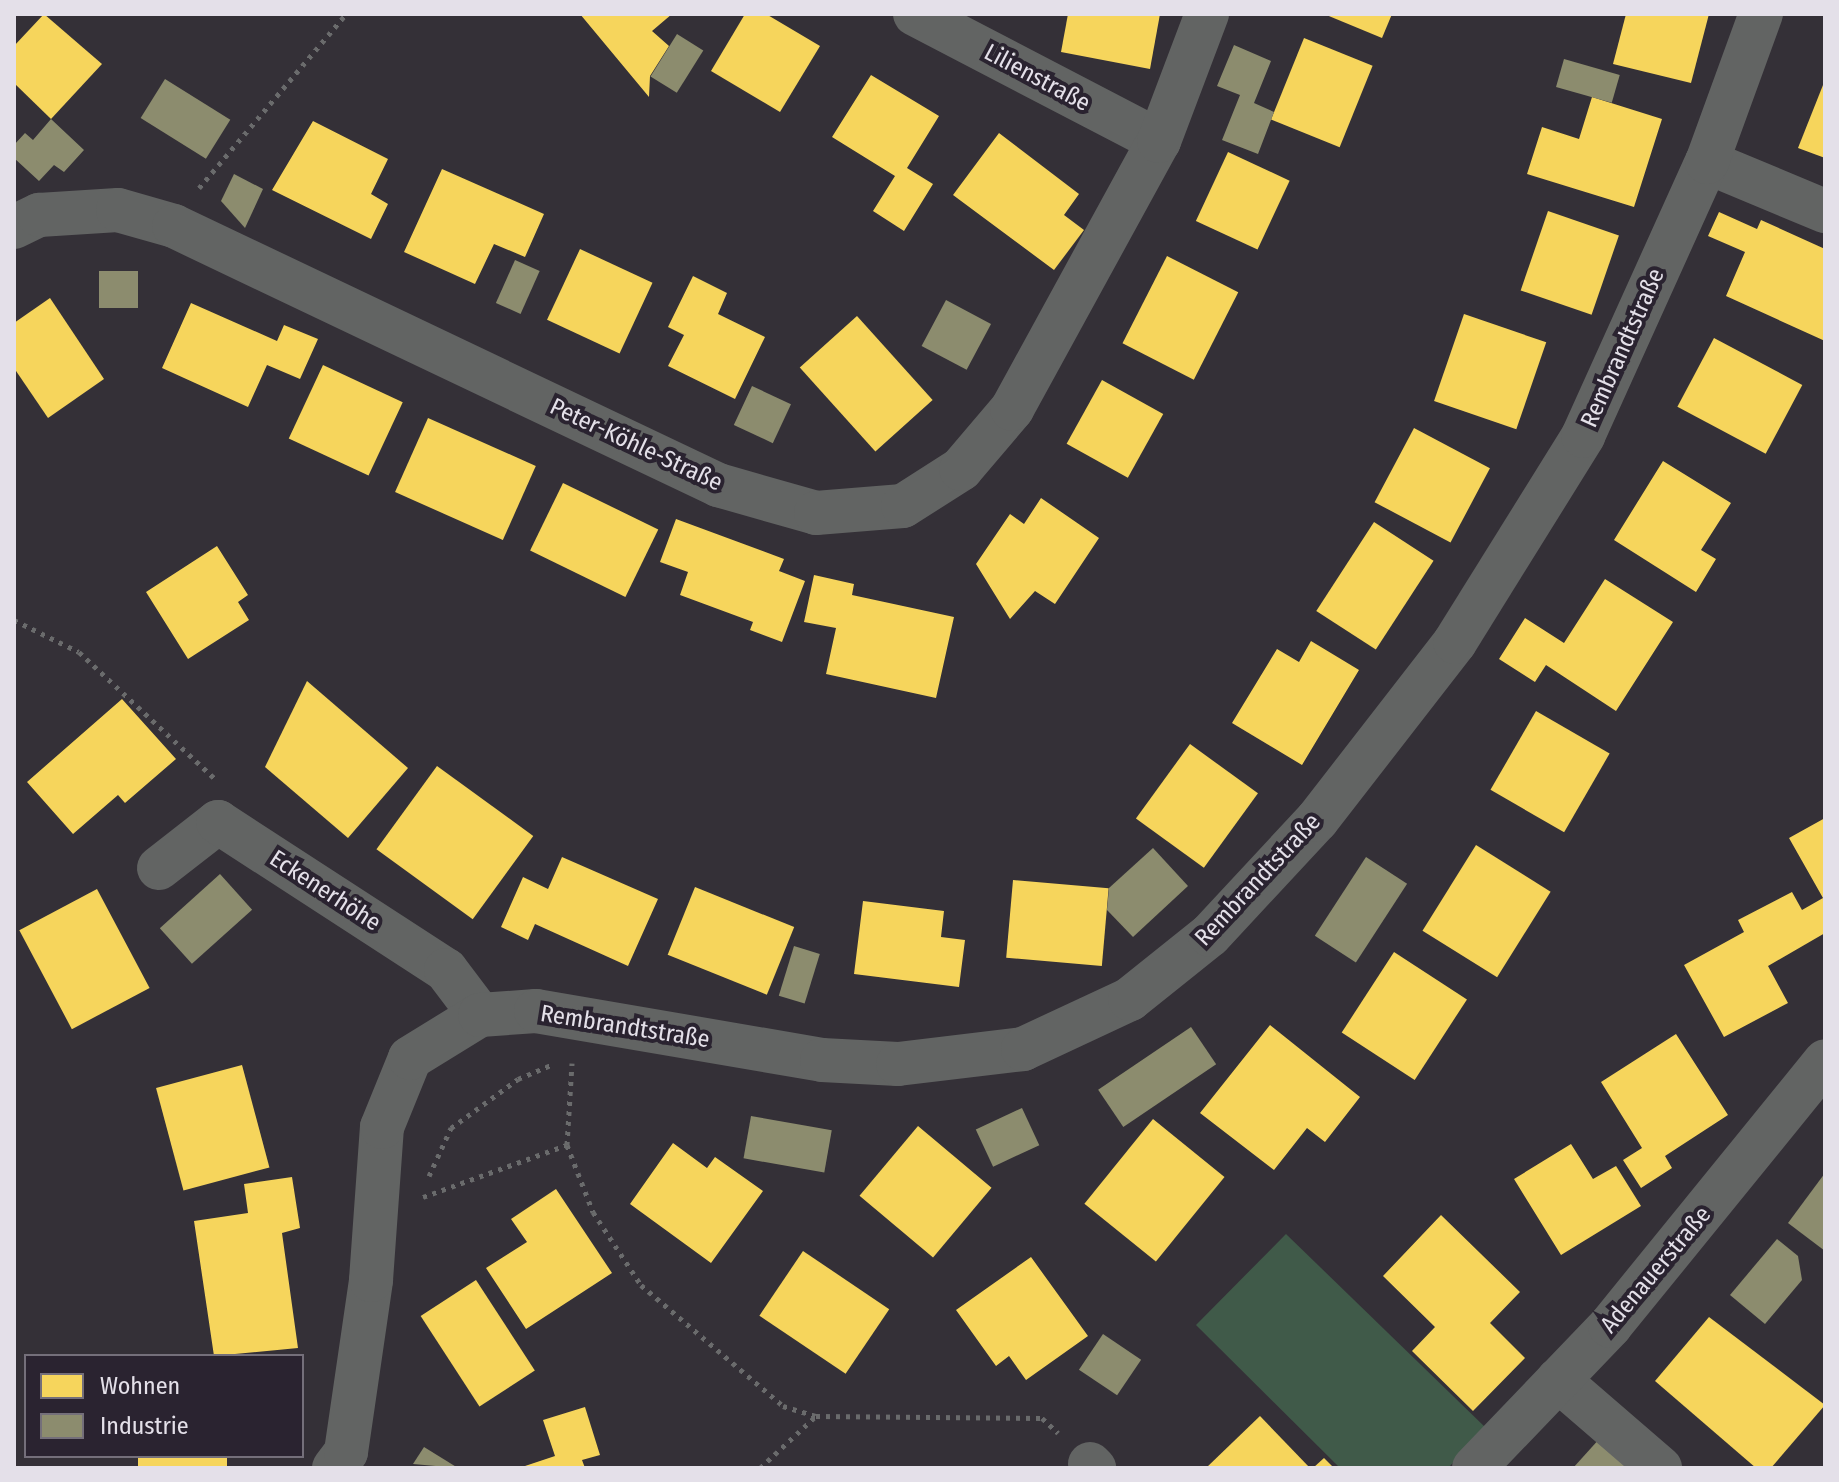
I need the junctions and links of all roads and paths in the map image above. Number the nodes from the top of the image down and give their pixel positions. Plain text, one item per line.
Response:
1 (346, 14) edge
2 (915, 14) edge
3 (1207, 14) edge
4 (1761, 14) edge
5 (1159, 141) junction
6 (1707, 162) junction
7 (1825, 211) edge
8 (174, 226) junction
9 (14, 227) edge
10 (14, 620) edge
11 (218, 822) junction
12 (159, 868) dead end
13 (480, 1015) junction
14 (1825, 1061) edge
15 (567, 1145) junction
16 (418, 1198) junction
17 (414, 1212) dead end
18 (1558, 1380) junction
19 (816, 1416) junction
20 (347, 1463) edge
21 (1092, 1466) edge
22 (760, 1468) edge
23 (1474, 1468) edge
24 (1660, 1468) edge

1 - 8 path
2 - 5 street, Lilienstraße
3 - 5 street, Peter-Köhle-Straße
4 - 6 street, Rembrandtstraße
5 - 8 street, Peter-Köhle-Straße
6 - 7 street
6 - 13 street, Rembrandtstraße
8 - 9 street, Peter-Köhle-Straße
10 - 11 path
11 - 12 street
11 - 13 street, Eckenerhöhe
13 - 20 street, Rembrandtstraße
14 - 18 street, Adenauerstraße
15 - 16 path
15 - 16 path
15 - 19 path
16 - 17 path
18 - 23 street, Adenauerstraße
18 - 24 street
19 - 21 path
19 - 22 path

